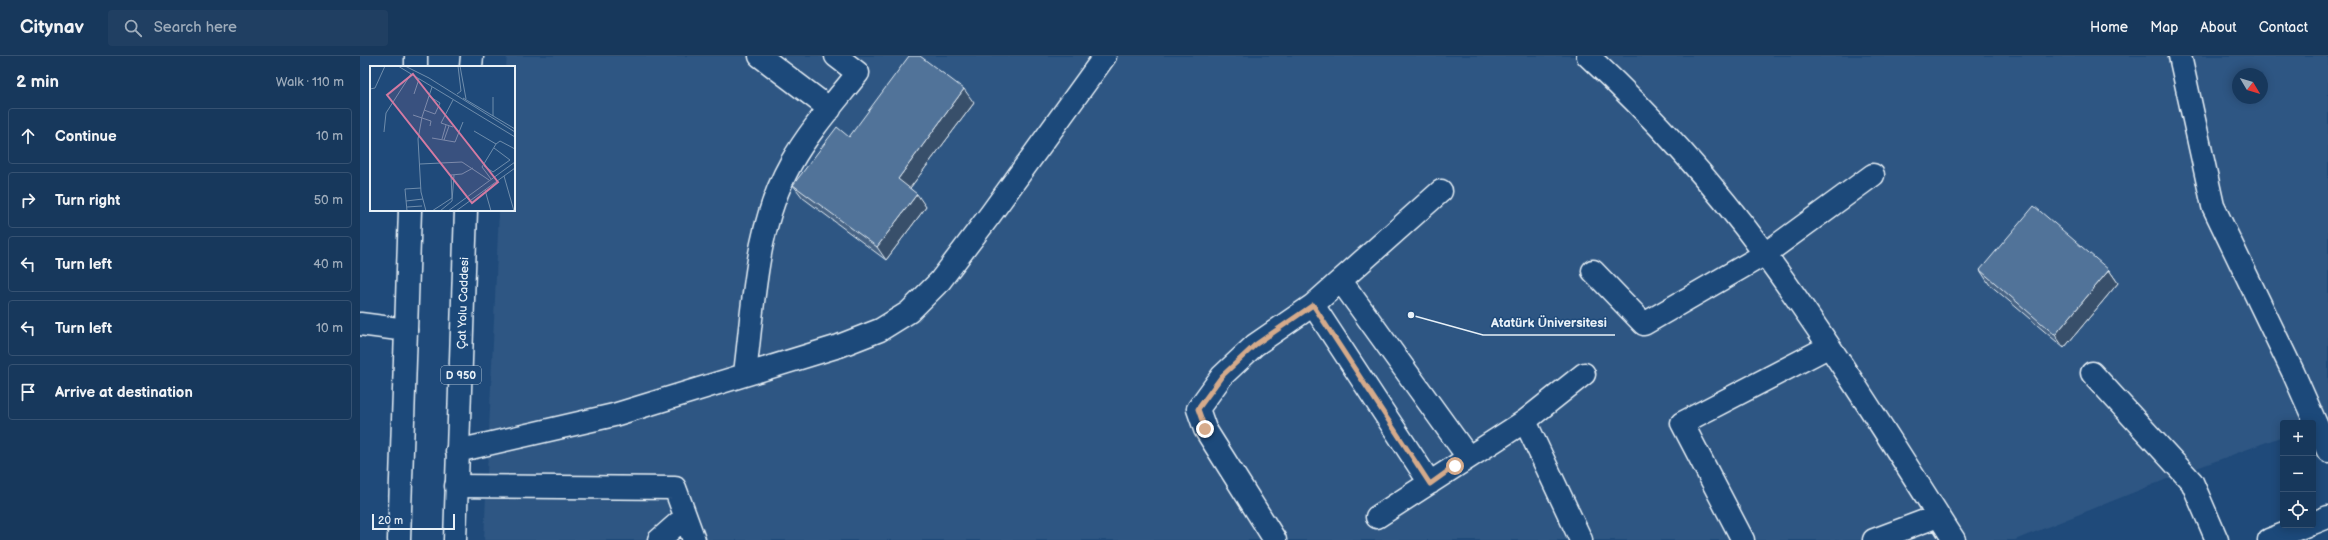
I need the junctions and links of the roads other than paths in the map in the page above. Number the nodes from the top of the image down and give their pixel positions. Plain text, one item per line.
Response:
1 (760, 56) edge
2 (836, 56) edge
3 (1105, 56) edge
4 (1588, 56) edge
5 (2180, 56) edge
6 (830, 109) junction
7 (1873, 175) dead end
8 (1441, 191) dead end
9 (410, 211) edge
10 (466, 211) edge
11 (1765, 254) junction
12 (1593, 271) dead end
13 (1341, 281) junction
14 (1313, 305) junction
15 (360, 324) edge
16 (406, 330) junction
17 (1828, 347) junction
18 (745, 373) junction
19 (1584, 374) dead end
20 (2092, 374) dead end
21 (1525, 421) junction
22 (457, 451) junction
23 (2328, 452) edge
24 (1468, 457) junction
25 (1430, 484) junction
26 (456, 486) junction
27 (1938, 516) junction
28 (685, 517) junction
29 (1377, 517) dead end
30 (2328, 517) edge
31 (2316, 522) edge
32 (2299, 528) edge
33 (399, 540) edge
34 (455, 540) edge
35 (659, 540) edge
36 (694, 540) edge
37 (1275, 540) edge
38 (1581, 540) edge
39 (1743, 540) edge
40 (1874, 540) edge
41 (1954, 540) edge
42 (2217, 540) edge
43 (2269, 540) edge

1 - 6 main road
2 - 6 main road
3 - 18 main road
4 - 11 main road
5 - 23 main road
6 - 18 main road
7 - 11 main road
8 - 13 main road
9 - 16 main road
10 - 22 main road, Çat Yolu Caddesi / D 950
11 - 12 main road
11 - 17 main road
13 - 14 main road
13 - 24 main road
14 - 25 main road
14 - 37 main road
15 - 16 main road
16 - 33 main road
17 - 27 main road
17 - 39 main road
18 - 22 main road
19 - 21 main road
20 - 42 main road
21 - 24 main road
21 - 38 main road
22 - 26 main road, Çat Yolu Caddesi / D 950
24 - 25 main road
25 - 29 main road
26 - 28 main road
26 - 34 main road, Çat Yolu Caddesi / D 950
27 - 40 main road
27 - 41 main road
28 - 35 main road
28 - 36 main road
30 - 31 main road
32 - 43 main road

